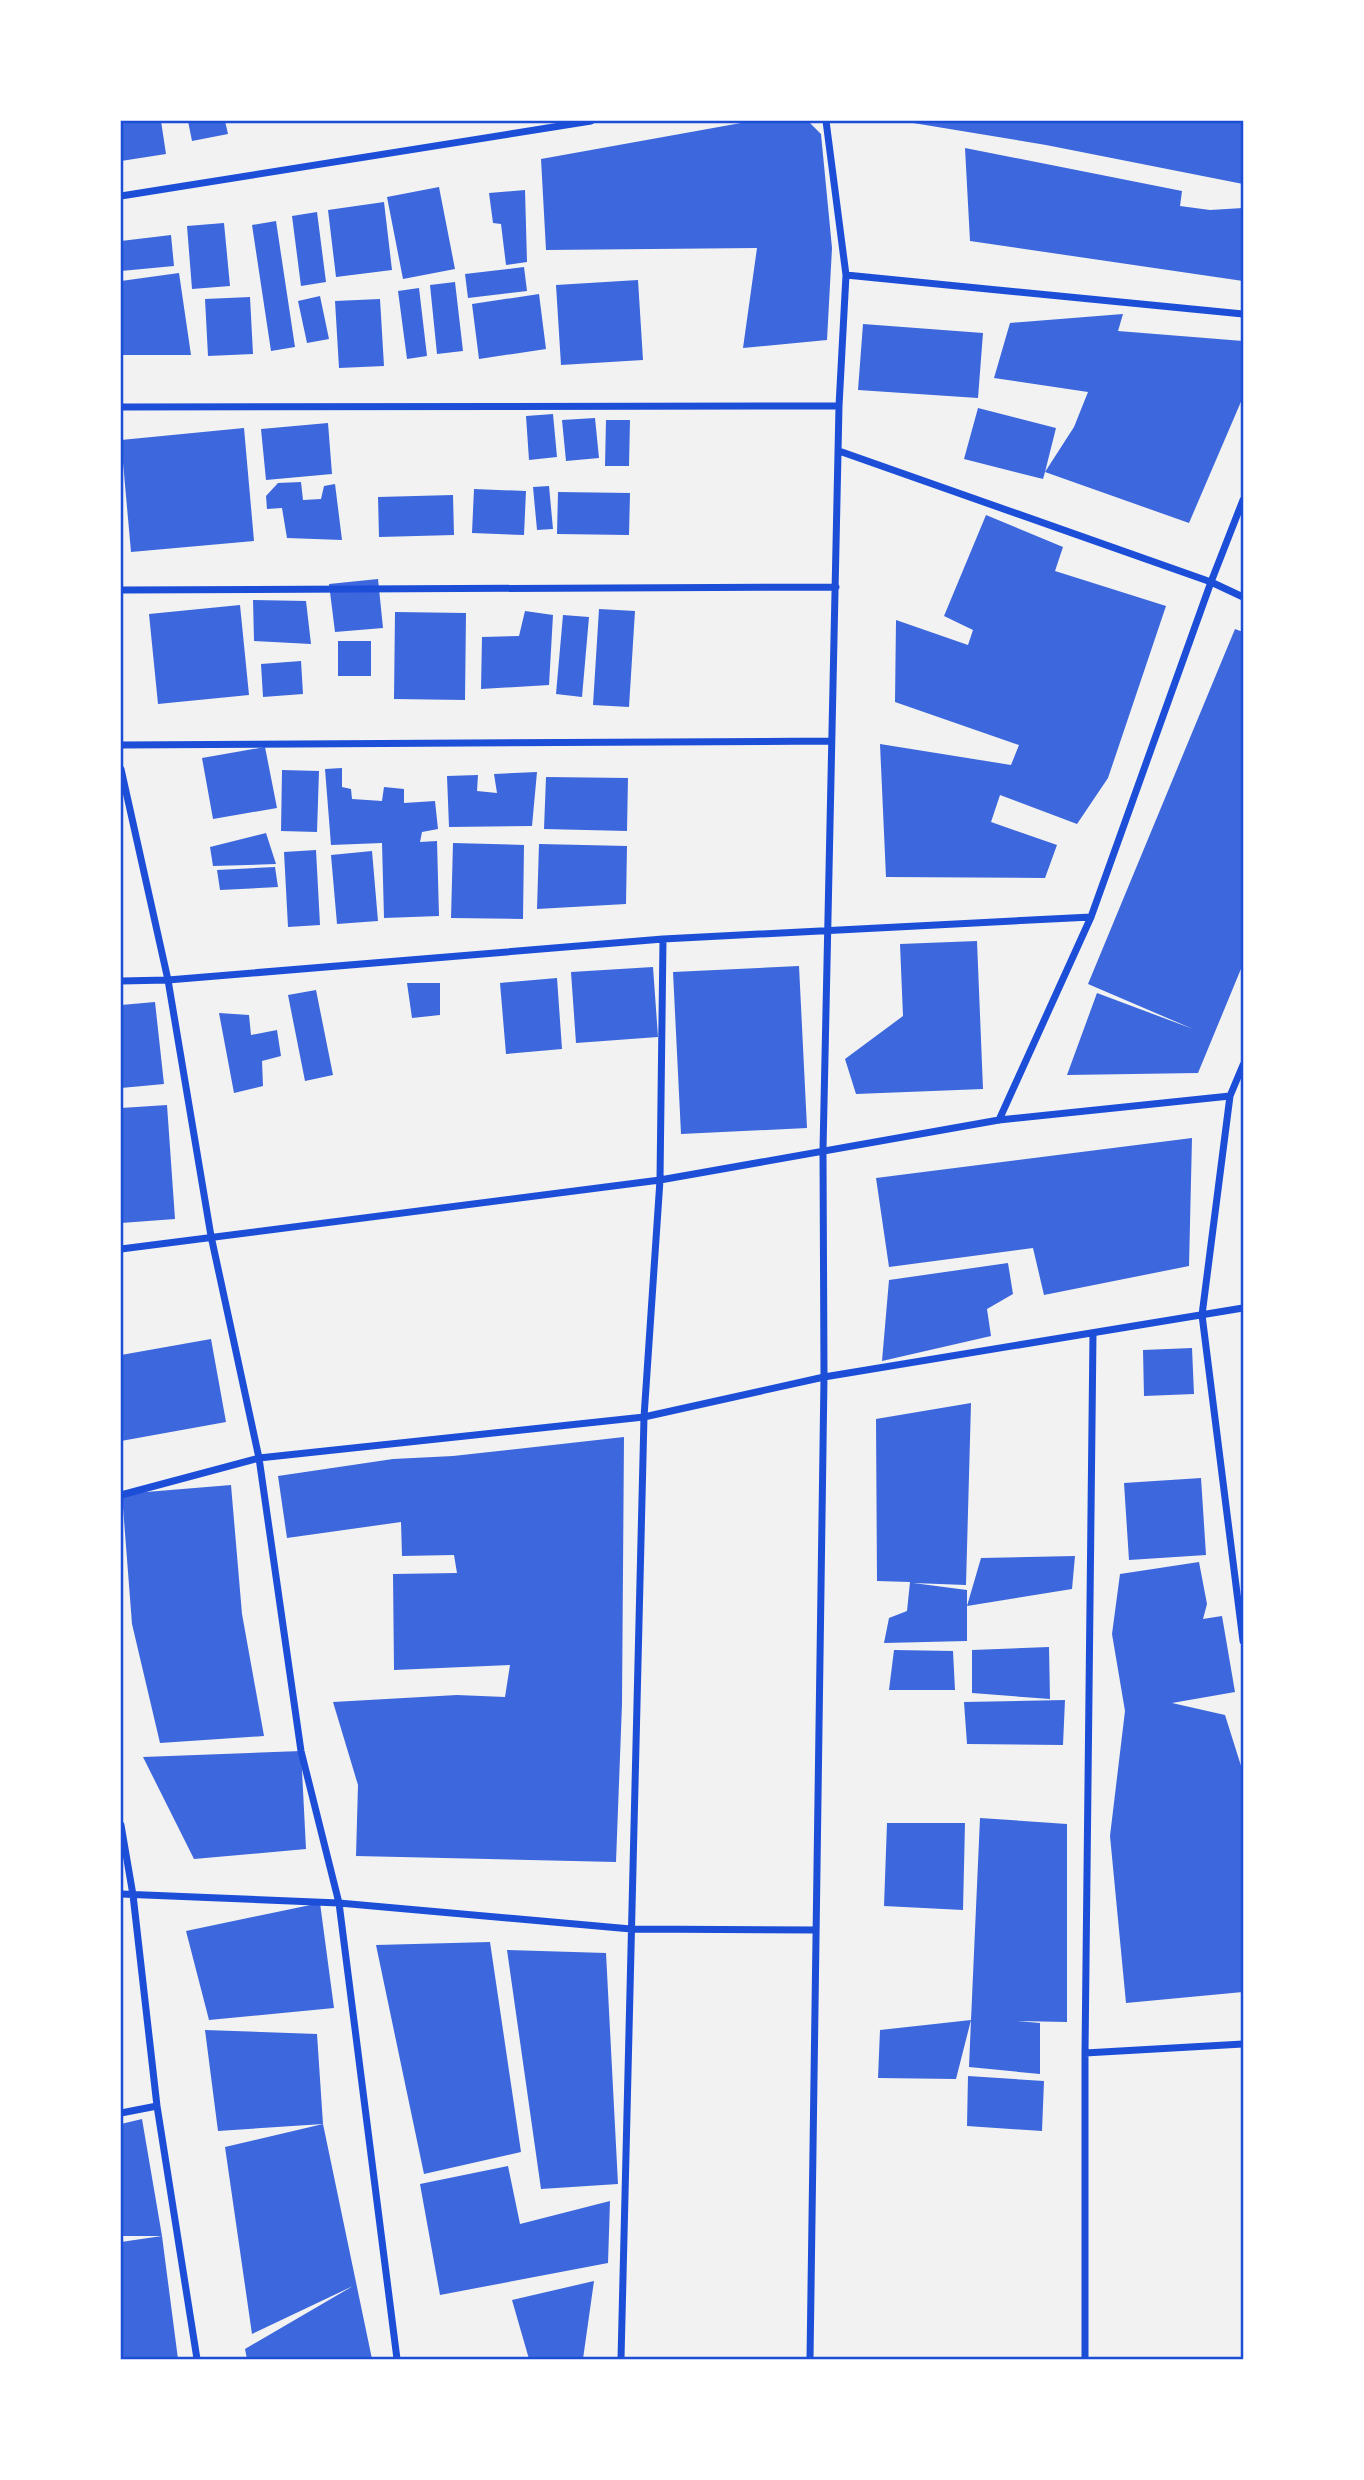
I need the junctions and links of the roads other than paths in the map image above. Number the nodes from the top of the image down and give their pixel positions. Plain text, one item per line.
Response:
1 (591, 121) edge
2 (826, 121) edge
3 (121, 196) edge
4 (846, 275) junction
5 (1243, 314) edge
6 (839, 406) junction
7 (121, 407) edge
8 (839, 451) junction
9 (1243, 500) edge
10 (1211, 582) junction
11 (836, 587) junction
12 (121, 590) edge
13 (1243, 597) edge
14 (831, 741) junction
15 (121, 745) edge
16 (121, 769) edge
17 (1091, 917) junction
18 (830, 930) junction
19 (663, 939) junction
20 (167, 980) junction
21 (121, 981) edge
22 (1243, 1065) edge
23 (1230, 1096) junction
24 (999, 1120) junction
25 (823, 1150) junction
26 (660, 1180) junction
27 (211, 1236) junction
28 (121, 1249) edge
29 (1243, 1308) edge
30 (1202, 1315) junction
31 (1093, 1333) junction
32 (824, 1377) junction
33 (645, 1417) junction
34 (259, 1458) junction
35 (121, 1494) edge
36 (1243, 1641) edge
37 (121, 1825) edge
38 (121, 1894) edge
39 (133, 1895) junction
40 (339, 1903) junction
41 (631, 1929) junction
42 (816, 1930) junction
43 (1243, 2044) edge
44 (1085, 2053) junction
45 (157, 2106) junction
46 (121, 2113) edge
47 (197, 2359) edge
48 (397, 2359) edge
49 (621, 2359) edge
50 (810, 2359) edge
51 (1085, 2359) edge

1 - 3 street
2 - 4 street
4 - 5 street
4 - 6 street
6 - 7 street
6 - 8 street
8 - 10 street
8 - 11 street
9 - 10 street
10 - 13 street
10 - 17 street
11 - 12 street
11 - 14 street
14 - 15 street
14 - 18 street
16 - 20 street
17 - 18 street
17 - 24 street
18 - 19 street
18 - 25 street
19 - 20 street
19 - 26 street
20 - 21 street
20 - 27 street
22 - 23 street
23 - 24 street
23 - 30 street
24 - 25 street
25 - 26 street
25 - 32 street
26 - 27 street
26 - 33 street
27 - 28 street
27 - 34 street
29 - 30 street
30 - 31 street
30 - 36 street
31 - 32 street
31 - 44 street
32 - 33 street
32 - 42 street
33 - 34 street
33 - 41 street
34 - 35 street
34 - 40 street
37 - 39 street
38 - 39 street
39 - 40 street
39 - 45 street
40 - 41 street
40 - 48 street
41 - 42 street
41 - 49 street
42 - 50 street
43 - 44 street
44 - 51 street
45 - 46 street
45 - 47 street

